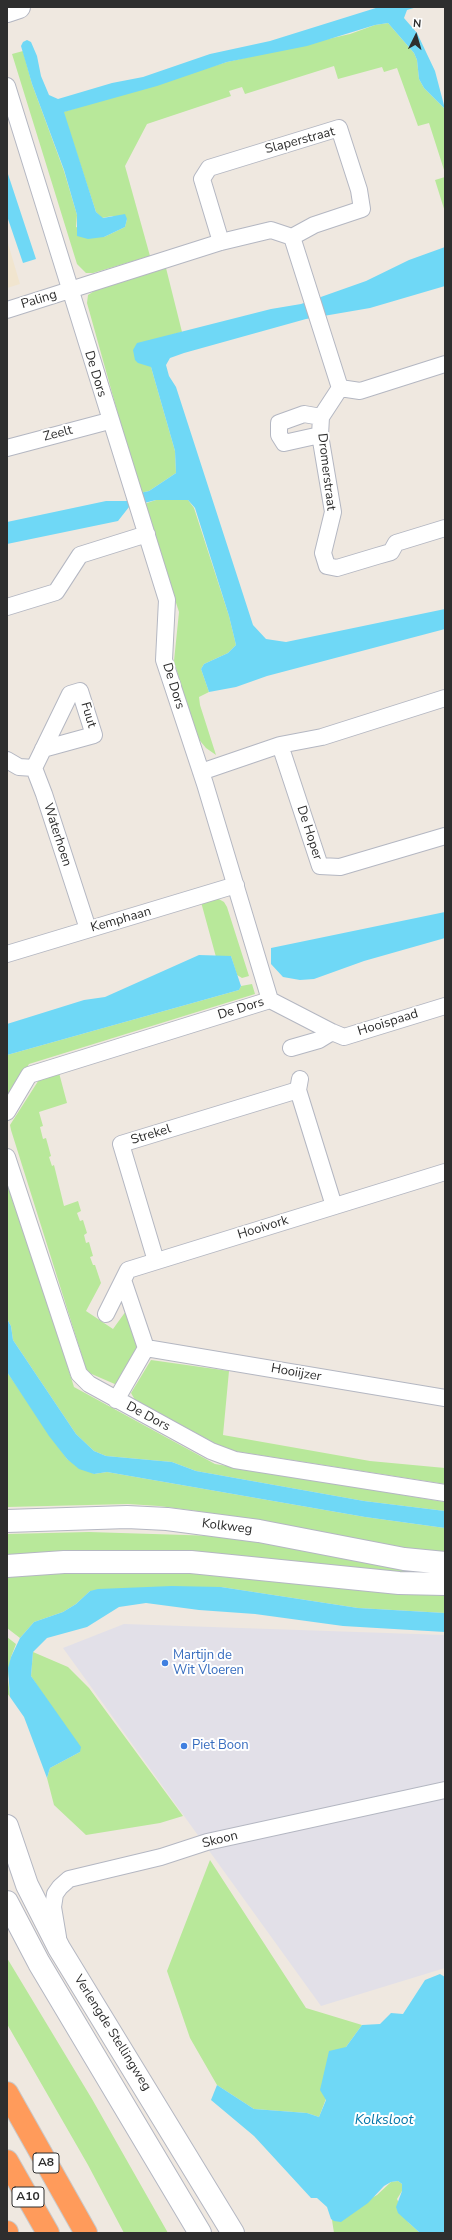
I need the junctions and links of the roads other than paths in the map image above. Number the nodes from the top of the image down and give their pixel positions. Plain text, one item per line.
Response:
1 (19, 7) edge
2 (7, 11) edge
3 (7, 86) edge
4 (292, 237) junction
5 (221, 242) junction
6 (70, 290) junction
7 (7, 310) edge
8 (445, 364) edge
9 (340, 388) junction
10 (321, 417) junction
11 (109, 421) junction
12 (320, 435) junction
13 (7, 448) edge
14 (445, 528) edge
15 (147, 534) junction
16 (7, 607) edge
17 (445, 698) edge
18 (280, 745) junction
19 (43, 749) dead end
20 (7, 760) edge
21 (34, 768) junction
22 (201, 772) junction
23 (445, 836) edge
24 (236, 885) junction
25 (88, 930) junction
26 (7, 954) edge
27 (270, 1000) junction
28 (445, 1006) edge
29 (332, 1032) junction
30 (291, 1048) dead end
31 (7, 1112) edge
32 (7, 1157) edge
33 (445, 1172) edge
34 (334, 1206) junction
35 (156, 1261) junction
36 (123, 1280) junction
37 (106, 1314) dead end
38 (146, 1348) junction
39 (445, 1398) edge
40 (116, 1400) junction
41 (445, 1494) edge
42 (7, 1521) edge
43 (445, 1563) edge
44 (7, 1566) edge
45 (445, 1584) edge
46 (445, 1790) edge
47 (7, 1826) edge
48 (7, 1902) edge
49 (59, 1948) junction
50 (7, 2093) edge
51 (7, 2161) edge
52 (48, 2233) edge
53 (86, 2233) edge
54 (200, 2233) edge
55 (233, 2233) edge

1 - 2 street
3 - 6 street, De Dors
4 - 5 street
4 - 5 street, Slaperstraat
4 - 9 street
5 - 6 street
6 - 7 street, Paling
6 - 11 street, De Dors
8 - 9 street
9 - 10 street, Dromerstraat
10 - 12 street, Dromerstraat
10 - 12 street, Dromerstraat
11 - 13 street, Zeelt
11 - 15 street, De Dors
12 - 14 street, Dromerstraat
15 - 16 street
15 - 22 street, De Dors
17 - 18 street
18 - 22 street
18 - 23 street, De Hoper
19 - 21 street
20 - 21 street
21 - 25 street, Waterhoen
22 - 24 street, De Dors
24 - 25 street, Kemphaan
24 - 27 street, De Dors
25 - 26 street, Kemphaan
27 - 29 street, Hooispaad
27 - 31 street, De Dors
28 - 29 street, Hooispaad
29 - 30 street
32 - 40 street, De Dors
33 - 34 street, Hooivork
34 - 35 street, Hooivork
34 - 35 street, Strekel
35 - 36 street, Hooivork
36 - 37 street, Hooivork
36 - 38 street
38 - 39 street, Hooiijzer
38 - 40 street
40 - 41 street, De Dors
42 - 43 street, Kolkweg
44 - 45 street
46 - 49 street, Skoon
47 - 49 street, Verlengde Stellingweg
48 - 54 street, Verlengde Stellingweg
49 - 55 street, Verlengde Stellingweg
50 - 53 highway, A8
51 - 52 highway, A10

